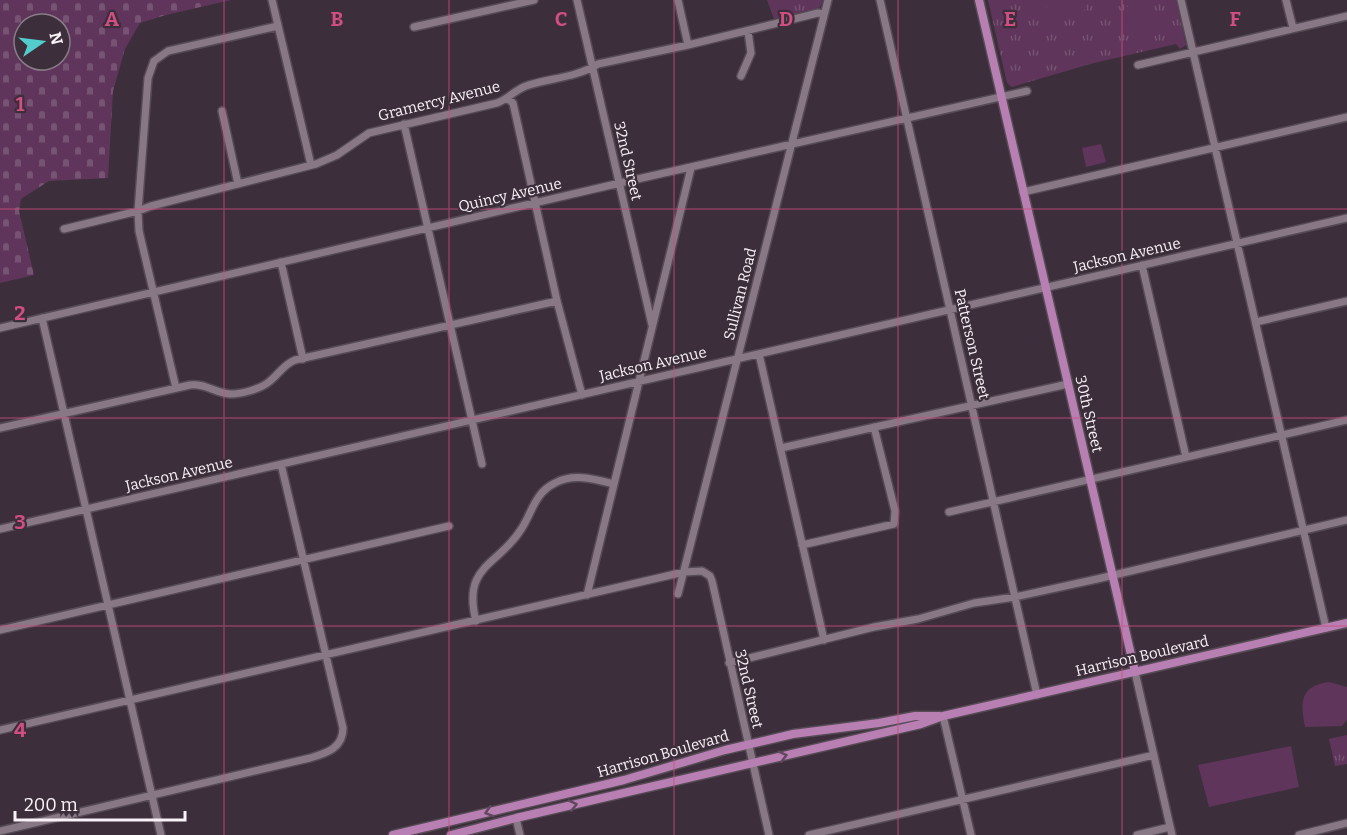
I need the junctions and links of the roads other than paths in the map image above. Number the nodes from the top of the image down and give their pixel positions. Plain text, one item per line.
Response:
1 (272, 0) edge
2 (534, 0) edge
3 (577, 0) edge
4 (678, 0) edge
5 (828, 0) edge
6 (880, 0) edge
7 (979, 0) edge
8 (1181, 0) edge
9 (1286, 0) edge
10 (824, 14) junction
11 (1347, 16) edge
12 (278, 26) junction
13 (414, 27) dead end
14 (1293, 28) junction
15 (748, 31) junction
16 (688, 45) junction
17 (1193, 51) junction
18 (1138, 65) dead end
19 (593, 67) junction
20 (741, 76) dead end
21 (1027, 91) dead end
22 (1000, 98) junction
23 (508, 99) junction
24 (222, 111) dead end
25 (1347, 117) edge
26 (907, 118) junction
27 (404, 124) junction
28 (791, 144) junction
29 (1216, 148) junction
30 (311, 165) junction
31 (691, 168) junction
32 (620, 183) junction
33 (238, 184) junction
34 (1023, 192) junction
35 (535, 204) junction
36 (138, 211) junction
37 (1347, 218) edge
38 (428, 228) junction
39 (64, 229) dead end
40 (1238, 243) junction
41 (281, 262) junction
42 (1142, 266) junction
43 (1045, 288) junction
44 (152, 292) junction
45 (557, 301) junction
46 (1347, 301) edge
47 (950, 310) junction
48 (42, 318) junction
49 (1256, 322) junction
50 (450, 324) junction
51 (0, 328) edge
52 (653, 328) junction
53 (759, 354) junction
54 (303, 358) junction
55 (738, 359) junction
56 (639, 382) junction
57 (1068, 384) junction
58 (176, 388) junction
59 (582, 395) junction
60 (972, 407) junction
61 (64, 413) junction
62 (472, 420) junction
63 (1347, 420) edge
64 (874, 427) junction
65 (0, 428) edge
66 (1282, 434) junction
67 (781, 448) junction
68 (1186, 457) junction
69 (280, 464) junction
70 (482, 464) dead end
71 (1090, 480) junction
72 (614, 484) junction
73 (993, 502) junction
74 (87, 509) junction
75 (949, 512) dead end
76 (1347, 520) edge
77 (449, 526) dead end
78 (0, 529) edge
79 (1304, 530) junction
80 (802, 545) junction
81 (303, 560) junction
82 (684, 572) junction
83 (1113, 576) junction
84 (678, 594) dead end
85 (587, 595) junction
86 (1015, 597) junction
87 (109, 605) junction
88 (476, 621) junction
89 (1347, 623) edge
90 (1326, 628) junction
91 (0, 630) edge
92 (825, 640) junction
93 (324, 655) junction
94 (729, 663) junction
95 (1135, 672) junction
96 (1037, 694) junction
97 (130, 700) junction
98 (943, 716) junction
99 (0, 730) edge
100 (748, 744) junction
101 (1154, 755) junction
102 (753, 764) junction
103 (152, 795) junction
104 (962, 799) junction
105 (516, 818) junction
106 (1347, 823) edge
107 (0, 831) edge
108 (1171, 831) edge
109 (161, 835) edge
110 (393, 835) edge
111 (451, 835) edge
112 (520, 835) edge
113 (769, 835) edge
114 (809, 835) edge
115 (971, 835) edge
116 (1137, 835) edge
117 (1299, 835) edge

1 - 12 street
2 - 13 street
3 - 19 street, 32nd Street
4 - 16 street
5 - 10 street, Sullivan Road
6 - 26 street, Patterson Street
7 - 22 main road, 30th Street
8 - 17 street
9 - 14 street
10 - 15 street, Gramercy Avenue
10 - 28 street, Sullivan Road
11 - 14 street
12 - 30 street
12 - 36 street
14 - 17 street
15 - 16 street, Gramercy Avenue
15 - 20 street
16 - 19 street, Gramercy Avenue
17 - 18 street
17 - 29 street
19 - 23 street, Gramercy Avenue
19 - 32 street, 32nd Street
21 - 22 street, Quincy Avenue
22 - 26 street, Quincy Avenue
22 - 34 main road, 30th Street
23 - 27 street, Gramercy Avenue
23 - 35 street
24 - 33 street
25 - 29 street
26 - 28 street, Quincy Avenue
26 - 47 street, Patterson Street
27 - 30 street, Gramercy Avenue
27 - 38 street
28 - 31 street, Quincy Avenue
28 - 55 street, Sullivan Road
29 - 34 street
29 - 40 street
30 - 33 street, Gramercy Avenue
31 - 32 street, Quincy Avenue
31 - 52 street
32 - 35 street, Quincy Avenue
32 - 52 street, 32nd Street
33 - 36 street, Gramercy Avenue
34 - 43 main road, 30th Street
35 - 38 street, Quincy Avenue
35 - 45 street
36 - 39 street, Gramercy Avenue
36 - 44 street
37 - 40 street, Jackson Avenue
38 - 41 street, Quincy Avenue
38 - 50 street
40 - 42 street, Jackson Avenue
40 - 49 street
41 - 44 street, Quincy Avenue
41 - 54 street
42 - 43 street, Jackson Avenue
42 - 68 street
43 - 47 street, Jackson Avenue
43 - 57 main road, 30th Street
44 - 48 street, Quincy Avenue
44 - 58 street
45 - 50 street
45 - 59 street
46 - 49 street
47 - 53 street, Jackson Avenue
47 - 60 street, Patterson Street
48 - 51 street, Quincy Avenue
48 - 61 street
49 - 66 street
50 - 54 street
50 - 62 street
52 - 56 street
53 - 55 street, Jackson Avenue
53 - 67 street
54 - 58 street
55 - 56 street, Jackson Avenue
55 - 82 street, Sullivan Road
56 - 59 street, Jackson Avenue
56 - 72 street
57 - 60 street
57 - 71 main road, 30th Street
58 - 61 street
59 - 62 street, Jackson Avenue
60 - 64 street
60 - 73 street, Patterson Street
61 - 65 street
61 - 74 street
62 - 69 street, Jackson Avenue
62 - 70 street
63 - 66 street
64 - 67 street
64 - 80 street
66 - 68 street
66 - 79 street
67 - 80 street
68 - 71 street
69 - 74 street, Jackson Avenue
69 - 81 street
71 - 73 street
71 - 83 main road, 30th Street
72 - 85 street
72 - 88 street
73 - 75 street
73 - 86 street, Patterson Street
74 - 78 street, Jackson Avenue
74 - 87 street
76 - 79 street
77 - 81 street
79 - 83 street
79 - 90 street
80 - 92 street
81 - 87 street
81 - 93 street
82 - 84 street, Sullivan Road
82 - 85 street
82 - 94 street, 32nd Street
83 - 86 street
83 - 95 main road, 30th Street
85 - 88 street
86 - 92 street
86 - 96 street, Patterson Street
87 - 91 street
87 - 97 street
88 - 93 street
89 - 90 main road, Harrison Boulevard
90 - 95 main road, Harrison Boulevard
92 - 94 street
93 - 97 street
93 - 103 street
94 - 100 street, 32nd Street
95 - 96 main road, Harrison Boulevard
95 - 101 street, 30th Street
96 - 98 main road, Harrison Boulevard
97 - 99 street
97 - 103 street
98 - 100 main road, Harrison Boulevard
102 -> 98 main road, Harrison Boulevard
98 - 104 street
100 - 102 street, 32nd Street
100 -> 110 main road, Harrison Boulevard
101 - 104 street
101 - 108 street, 30th Street
105 -> 102 main road, Harrison Boulevard
102 - 113 street, 32nd Street
103 - 107 street
103 - 109 street
104 - 114 street
104 - 115 street
105 - 111 main road, Harrison Boulevard
105 - 112 street
106 - 117 street
108 - 116 street

